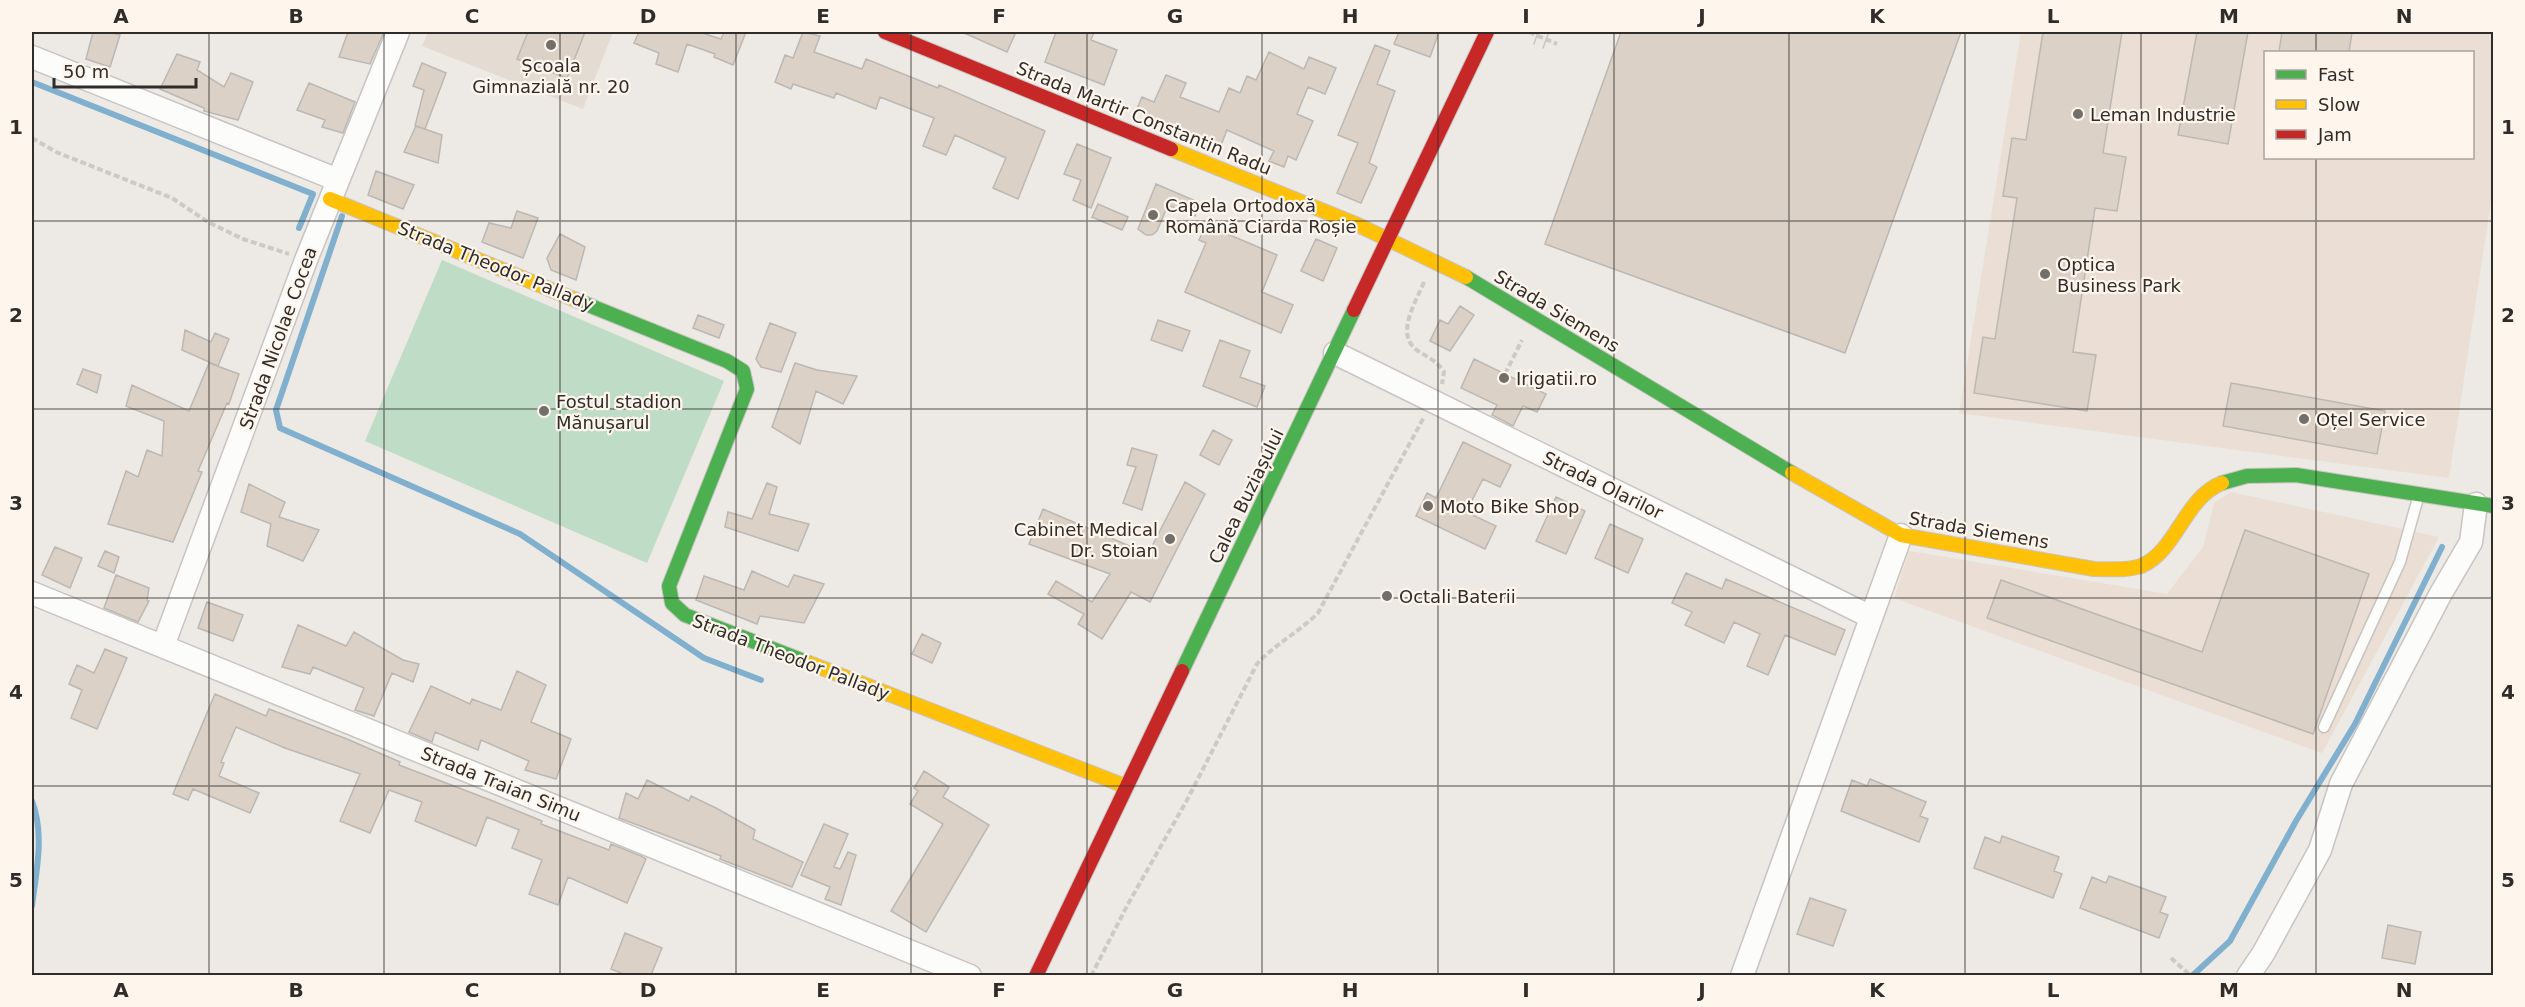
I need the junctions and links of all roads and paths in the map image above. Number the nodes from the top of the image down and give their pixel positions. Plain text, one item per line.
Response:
1 (398, 32) edge
2 (885, 32) edge
3 (1487, 32) edge
4 (1529, 32) edge
5 (1557, 44) dead end
6 (32, 57) edge
7 (32, 138) edge
8 (334, 189) junction
9 (1389, 238) junction
10 (306, 260) junction
11 (1427, 274) dead end
12 (1533, 317) junction
13 (1335, 353) junction
14 (1505, 374) dead end
15 (1433, 402) junction
16 (2419, 495) junction
17 (2485, 505) edge
18 (1901, 535) junction
19 (32, 592) edge
20 (1871, 618) junction
21 (163, 646) junction
22 (2324, 727) dead end
23 (1125, 786) junction
24 (2171, 958) dead end
25 (970, 975) edge
26 (1036, 975) edge
27 (1091, 975) edge
28 (1742, 975) edge
29 (2191, 975) edge
30 (2248, 975) edge

1 - 8 street, Strada Nicolae Cocea
2 - 9 street, Strada Martir Constantin Radu
3 - 9 street, Calea Buziașului
4 - 5 path
6 - 8 street, Strada Theodor Pallady
7 - 10 path
8 - 10 street, Strada Nicolae Cocea
8 - 23 street, Strada Theodor Pallady
9 - 12 street, Strada Siemens
9 - 13 street, Calea Buziașului
10 - 21 street, Strada Nicolae Cocea
11 - 15 path
12 - 14 path
12 - 18 street, Strada Siemens
13 - 15 street, Strada Olarilor
13 - 23 street, Calea Buziașului
15 - 20 street, Strada Olarilor
15 - 27 path
16 - 17 street, Strada Siemens
16 - 18 street, Strada Siemens
16 - 22 lane
17 - 30 street
18 - 20 street
19 - 21 street, Strada Traian Simu
20 - 28 street
21 - 25 street, Strada Traian Simu
23 - 26 street, Calea Buziașului
24 - 29 path

